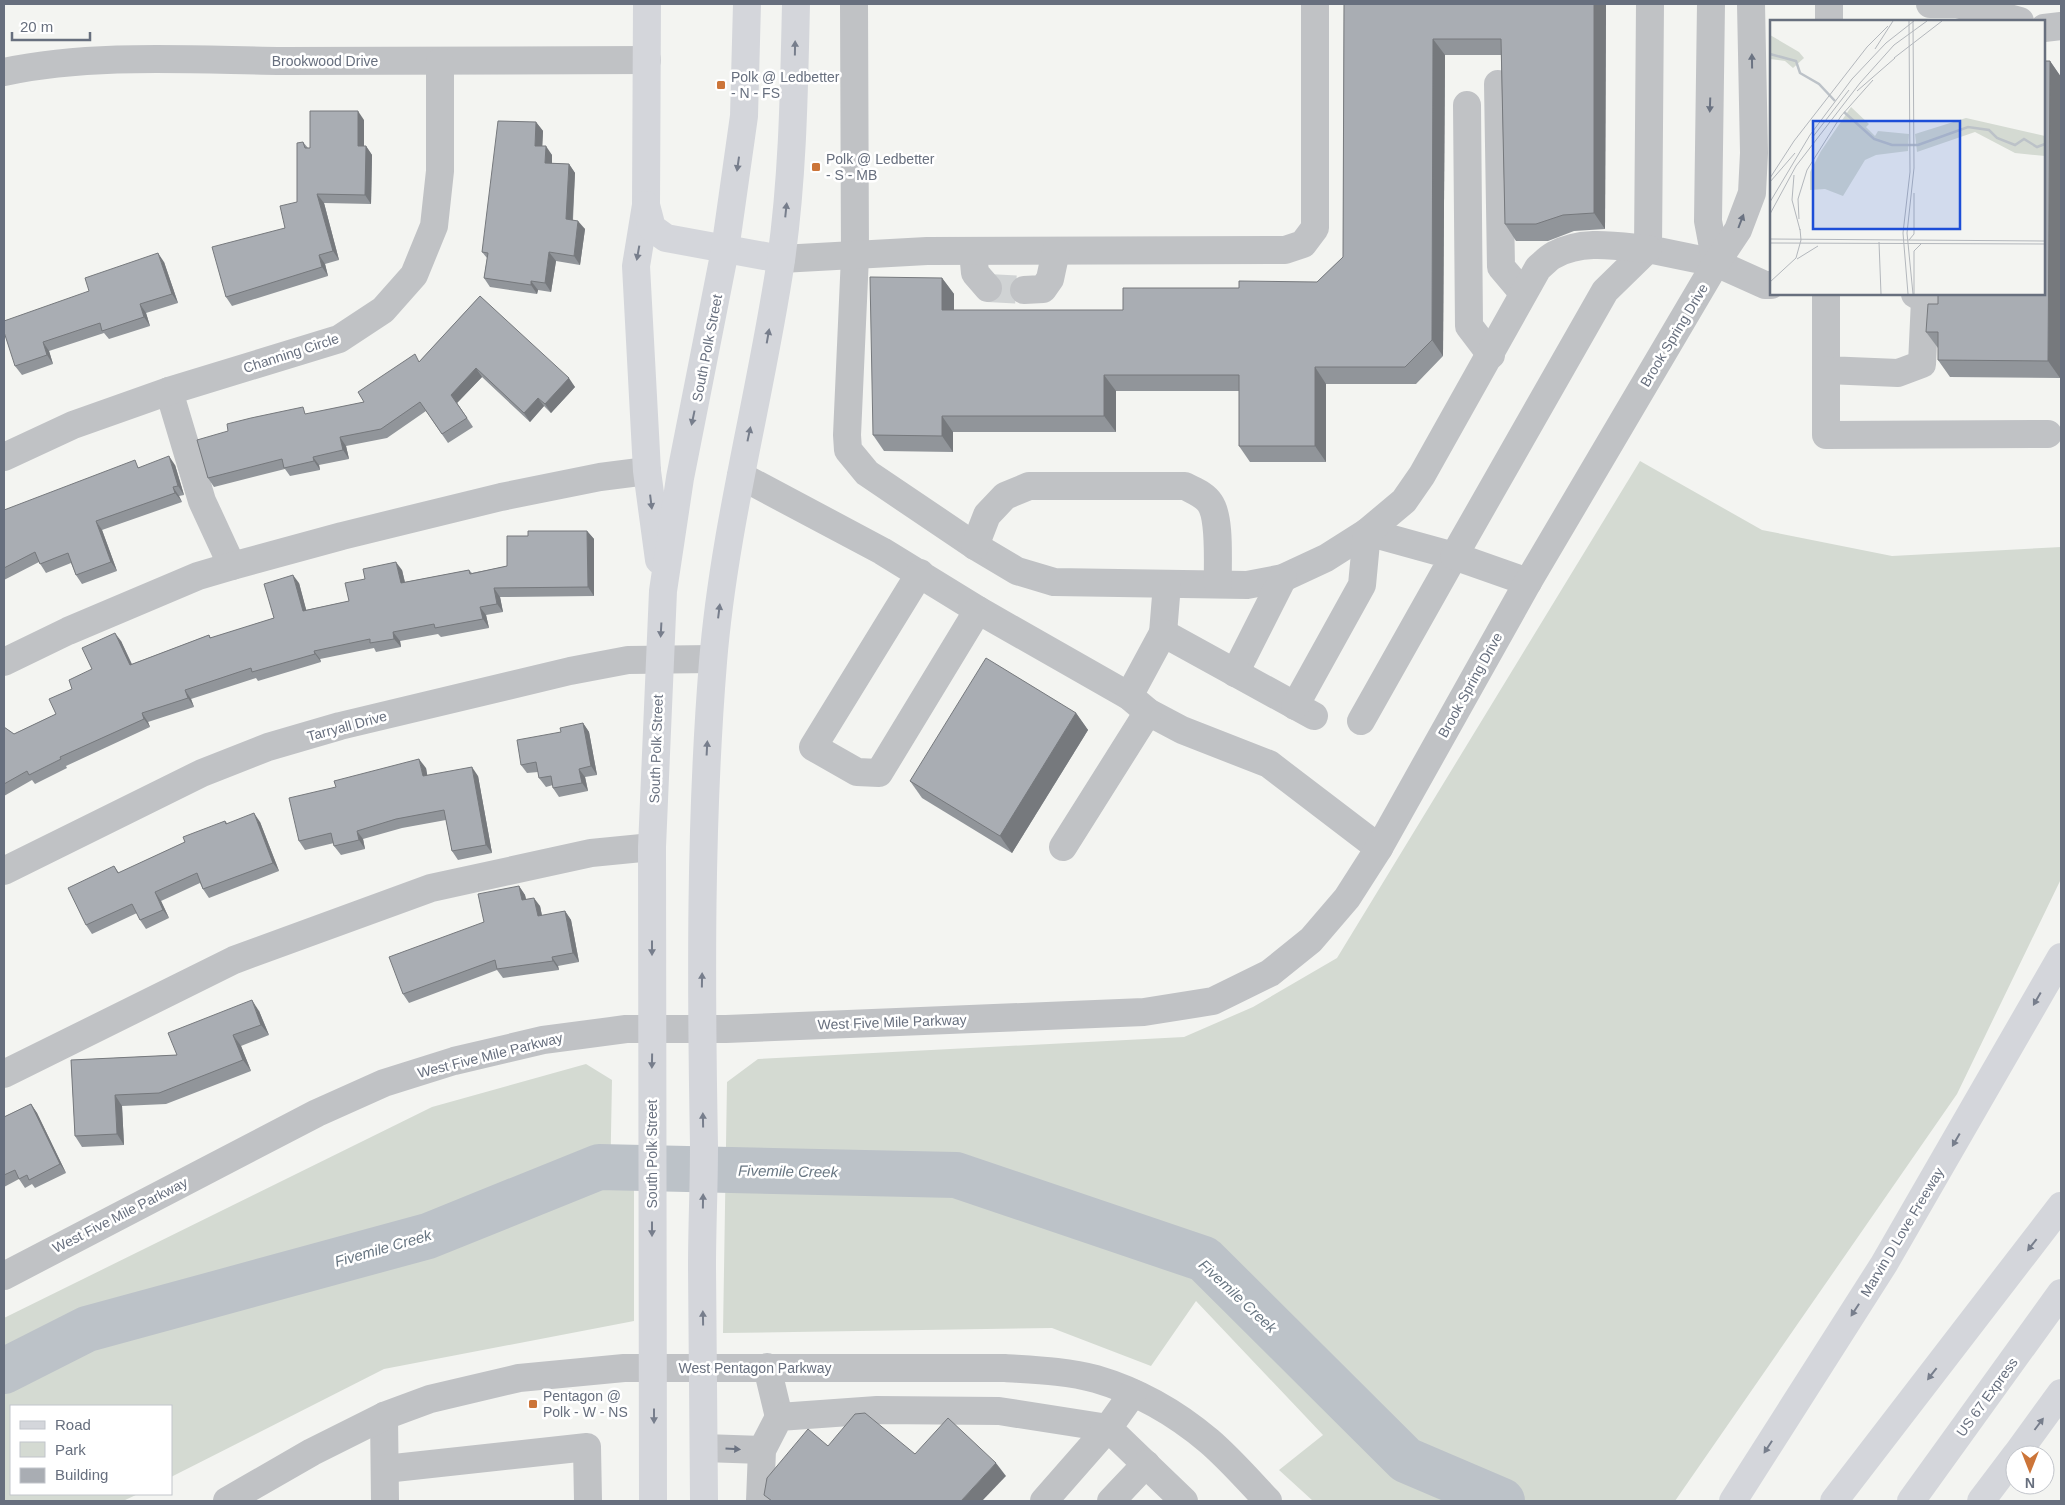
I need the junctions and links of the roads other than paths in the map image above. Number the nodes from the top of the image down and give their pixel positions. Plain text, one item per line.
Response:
1 (647, 4) edge
2 (747, 4) edge
3 (796, 4) edge
4 (854, 4) edge
5 (1315, 4) edge
6 (1650, 4) edge
7 (1711, 4) edge
8 (1751, 4) edge
9 (1829, 4) edge
10 (1930, 4) edge
11 (1829, 20) edge
12 (2016, 20) edge
13 (2061, 26) edge
14 (2045, 28) edge
15 (647, 60) junction
16 (440, 62) junction
17 (4, 72) edge
18 (1498, 84) dead end
19 (1467, 105) dead end
20 (646, 205) junction
21 (1648, 249) junction
22 (726, 250) junction
23 (973, 251) junction
24 (1056, 251) junction
25 (855, 256) junction
26 (781, 259) junction
27 (1716, 263) junction
28 (1770, 286) edge
29 (988, 288) dead end
30 (1024, 290) tunnel mouth
31 (1523, 293) junction
32 (1826, 295) edge
33 (1917, 295) edge
34 (1491, 355) junction
35 (1826, 370) junction
36 (169, 391) junction
37 (2048, 434) dead end
38 (4, 457) edge
39 (647, 470) junction
40 (741, 476) junction
41 (1367, 532) junction
42 (975, 546) junction
43 (1454, 556) junction
44 (232, 566) junction
45 (920, 573) junction
46 (1283, 578) junction
47 (1528, 582) junction
48 (1167, 584) junction
49 (1218, 584) junction
50 (663, 591) junction
51 (978, 610) junction
52 (1163, 633) junction
53 (659, 658) junction
54 (713, 659) junction
55 (4, 662) edge
56 (1235, 673) junction
57 (1139, 704) junction
58 (1361, 721) dead end
59 (652, 847) junction
60 (1063, 847) dead end
61 (1379, 848) junction
62 (4, 871) edge
63 (2061, 957) edge
64 (1144, 1012) joint
65 (652, 1029) junction
66 (701, 1029) junction
67 (4, 1074) edge
68 (2061, 1206) edge
69 (4, 1276) edge
70 (2061, 1293) edge
71 (704, 1367) junction
72 (654, 1368) junction
73 (767, 1368) junction
74 (882, 1369) junction
75 (1133, 1393) junction
76 (2061, 1393) edge
77 (877, 1410) junction
78 (384, 1416) junction
79 (779, 1417) junction
80 (1108, 1428) junction
81 (2024, 1445) edge
82 (704, 1448) junction
83 (762, 1450) junction
84 (1146, 1464) junction
85 (385, 1469) junction
86 (2005, 1470) edge
87 (227, 1501) edge
88 (385, 1501) edge
89 (588, 1501) edge
90 (653, 1501) edge
91 (704, 1501) edge
92 (760, 1501) edge
93 (1044, 1501) edge
94 (1111, 1501) edge
95 (1184, 1501) edge
96 (1268, 1501) edge
97 (1733, 1501) edge
98 (1834, 1501) edge
99 (1912, 1501) edge
100 (1981, 1501) edge

1 - 15 main road
2 -> 22 main road, South Polk Street
26 -> 3 main road
4 - 25 street
5 - 24 street
6 - 21 street
7 -> 27 street
27 -> 8 street, Brook Spring Drive
9 - 11 street
10 - 12 street
13 - 14 street
15 - 16 street, Brookwood Drive
15 - 20 main road
16 - 17 street, Brookwood Drive
16 - 36 street, Channing Circle
18 - 31 street
19 - 34 street
20 - 22 main road
20 -> 39 main road
21 - 27 street
21 - 31 street
21 - 43 street
22 - 26 main road
22 -> 50 main road, South Polk Street
23 - 24 street
23 - 25 street
23 - 29 street
24 - 30 street
25 - 26 street
25 - 42 street
40 -> 26 main road
27 - 28 street
27 - 47 street, Brook Spring Drive
31 - 34 street
32 - 35 street
33 - 35 street
34 - 41 street
35 - 37 street
36 - 38 street, Channing Circle
36 - 44 street
39 - 44 street
39 -> 50 main road
40 - 45 street
54 -> 40 main road
41 - 43 street
41 - 46 street
41 - 56 street
42 - 48 street
42 - 49 street
43 - 47 street
43 - 58 street
44 - 55 street
45 - 51 street
45 - 51 street
46 - 49 street
46 - 56 street
47 - 61 street, Brook Spring Drive
48 - 49 street
48 - 52 street
50 -> 53 main road, South Polk Street
51 - 57 street
52 - 56 street
52 - 57 street
53 - 54 street, Tarryall Drive
53 - 59 main road, South Polk Street
53 - 62 street, Tarryall Drive
66 -> 54 main road
57 - 60 street
57 - 61 street
59 -> 65 main road, South Polk Street
59 - 67 street
61 - 64 street, Brook Spring Drive
63 -> 97 main road, Marvin D Love Freeway
64 - 66 street, West Five Mile Parkway
65 - 66 street, West Five Mile Parkway
65 - 69 street, West Five Mile Parkway
65 -> 72 main road, South Polk Street
71 -> 66 main road
68 -> 98 main road
70 - 99 main road, US 67 Express
71 - 72 street, West Pentagon Parkway
71 - 73 street, West Pentagon Parkway
71 - 82 main road
72 - 78 street, West Pentagon Parkway
72 -> 90 main road, South Polk Street
73 - 74 street, West Pentagon Parkway
73 - 79 street
74 - 75 street, West Pentagon Parkway
74 - 77 street
75 - 80 street
75 - 96 street, West Pentagon Parkway
81 -> 76 main road
77 - 79 street
77 - 80 street
78 - 85 street
78 - 87 street, West Pentagon Parkway
79 - 83 street
80 - 84 street
80 - 93 street
82 -> 83 street
82 - 91 main road
83 - 92 street
84 - 94 street
84 - 95 street
85 - 88 street
85 - 89 street
86 - 100 main road

